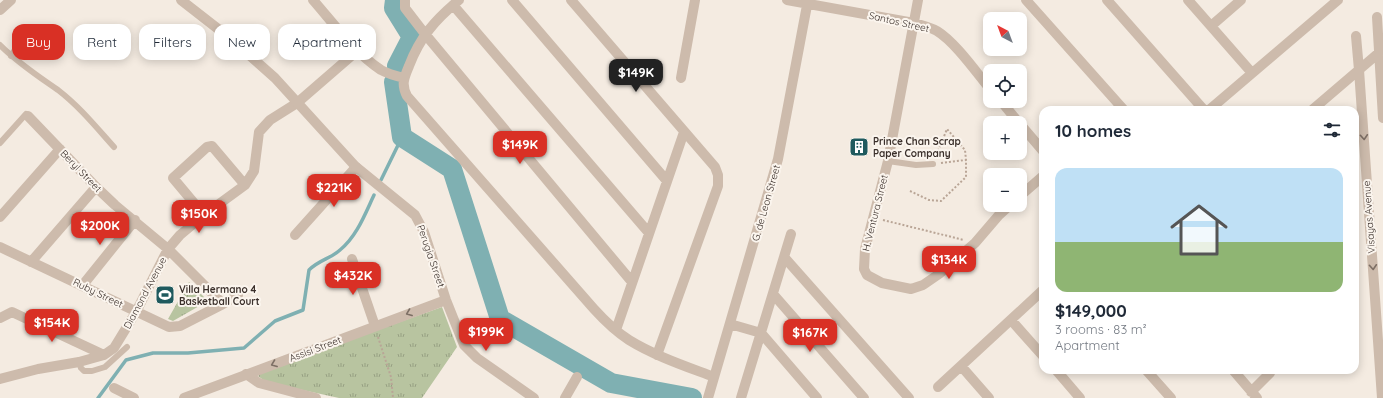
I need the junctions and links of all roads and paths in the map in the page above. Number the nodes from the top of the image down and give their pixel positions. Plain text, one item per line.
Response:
1 (11, 0) edge
2 (181, 0) edge
3 (405, 0) edge
4 (512, 0) edge
5 (571, 0) edge
6 (695, 0) edge
7 (787, 0) edge
8 (918, 0) edge
9 (1026, 0) edge
10 (1107, 0) edge
11 (1188, 0) edge
12 (1241, 0) edge
13 (1338, 0) edge
14 (318, 2) edge
15 (456, 2) edge
16 (807, 2) edge
17 (0, 10) edge
18 (1377, 17) dead end
19 (914, 23) junction
20 (336, 24) edge
21 (1211, 26) junction
22 (425, 34) junction
23 (1356, 36) dead end
24 (0, 46) edge
25 (1381, 52) edge
26 (11, 56) joint
27 (347, 60) edge
28 (368, 60) edge
29 (1359, 70) junction
30 (1252, 73) junction
31 (404, 78) junction
32 (681, 78) dead end
33 (983, 80) edge
34 (297, 103) junction
35 (1120, 106) edge
36 (1200, 106) edge
37 (1215, 106) edge
38 (1317, 106) edge
39 (1007, 108) edge
40 (27, 115) joint
41 (1014, 116) edge
42 (1383, 118) edge
43 (684, 132) junction
44 (1027, 132) edge
45 (0, 143) edge
46 (1039, 146) edge
47 (114, 147) dead end
48 (60, 149) junction
49 (966, 160) junction
50 (888, 161) junction
51 (933, 164) junction
52 (356, 167) junction
53 (1039, 179) edge
54 (667, 181) junction
55 (245, 185) junction
56 (96, 187) junction
57 (1027, 190) edge
58 (910, 191) dead end
59 (1002, 212) edge
60 (204, 215) junction
61 (873, 217) junction
62 (0, 218) edge
63 (135, 220) junction
64 (649, 233) junction
65 (790, 234) dead end
66 (295, 235) dead end
67 (975, 243) junction
68 (0, 247) edge
69 (168, 248) junction
70 (784, 257) junction
71 (352, 259) dead end
72 (31, 262) junction
73 (632, 282) junction
74 (82, 286) junction
75 (773, 294) junction
76 (1039, 294) edge
77 (238, 295) dead end
78 (446, 300) junction
79 (223, 304) junction
80 (136, 312) junction
81 (0, 318) edge
82 (1011, 320) junction
83 (730, 324) junction
84 (375, 326) junction
85 (616, 330) junction
86 (761, 333) junction
87 (127, 347) dead end
88 (1039, 352) edge
89 (104, 355) junction
90 (657, 355) junction
91 (79, 362) junction
92 (960, 366) junction
93 (246, 374) junction
94 (1059, 374) edge
95 (1150, 374) edge
96 (1236, 374) edge
97 (1269, 374) edge
98 (578, 377) dead end
99 (714, 377) junction
100 (0, 379) edge
101 (938, 387) dead end
102 (114, 388) dead end
103 (1254, 395) edge
104 (134, 398) edge
105 (184, 398) edge
106 (316, 398) edge
107 (393, 398) edge
108 (534, 398) edge
109 (565, 398) edge
110 (708, 398) edge
111 (742, 398) edge
112 (817, 398) edge
113 (864, 398) edge
114 (909, 398) edge
115 (989, 398) edge
116 (1080, 398) edge
117 (1171, 398) edge
118 (1382, 398) edge

1 - 17 street
2 - 34 street, Perugia Street
3 - 22 street
4 - 54 street
5 - 43 street
6 - 32 street
7 - 16 street, Santos Street
8 - 19 street, H. Ventura Street
9 - 35 street
10 - 36 street
11 - 21 street
12 - 21 street
13 - 30 street
14 - 20 street
15 - 22 street
15 - 64 street
16 - 19 street, Santos Street
16 - 83 street, G. de Leon Street
18 - 25 street
19 - 33 street, Santos Street
19 - 50 street, H. Ventura Street
21 - 30 street
22 - 31 street
22 - 73 street
23 - 29 street, Visayas Avenue
24 - 26 lane
25 - 29 street
25 - 42 street
26 - 47 lane
27 - 34 street, Diamond Avenue
28 - 31 street
29 - 38 street
29 -> 118 street, Visayas Avenue
30 - 37 street
31 - 85 street
34 - 52 street, Perugia Street
34 - 55 street, Diamond Avenue
39 - 41 street
40 - 45 lane
40 - 48 street, Beryl Street
43 - 54 street
43 - 90 street
44 - 46 street
48 - 56 street, Beryl Street
48 - 62 street
49 - 51 path
49 - 51 path
49 - 58 path
50 - 51 lane
50 - 61 street, H. Ventura Street
52 - 66 street
52 - 78 street, Perugia Street
53 - 57 street
54 - 64 street
55 - 60 street, Diamond Avenue
55 - 60 street
56 - 63 street, Beryl Street
56 - 72 street
59 - 67 street, H. Ventura Street
60 - 69 street, Diamond Avenue
61 - 67 path
61 - 67 street, H. Ventura Street
63 - 69 street, Beryl Street
63 - 74 street
64 - 73 street
65 - 70 street
68 - 72 street, Ruby Street
69 - 79 street, Beryl Street
69 - 80 street, Diamond Avenue
70 - 75 street
70 - 114 street
71 - 84 street
72 - 74 street, Ruby Street
73 - 85 street
74 - 80 street, Ruby Street
75 - 86 street
75 - 113 street
76 - 82 street
77 - 79 street, Ruby Street
78 -> 84 street, Assisi Street
78 - 108 street, Perugia Street
79 - 80 street, Ruby Street
80 - 89 street, Diamond Avenue
81 - 89 street
82 - 88 street
82 - 92 street
83 - 86 street
83 - 99 street, G. de Leon Street
84 -> 93 street, Assisi Street
84 - 107 path
85 - 90 street
86 - 111 street
86 - 112 street
87 - 91 lane
89 - 91 street, Diamond Avenue
90 - 99 street
91 - 100 street, Diamond Avenue
92 - 101 street
92 - 115 street
93 - 105 street, Assisi Street
93 - 106 street
94 - 116 street
95 - 117 street
96 - 103 street
97 - 103 street
98 - 109 street
99 - 110 street, G. de Leon Street
102 - 104 street

